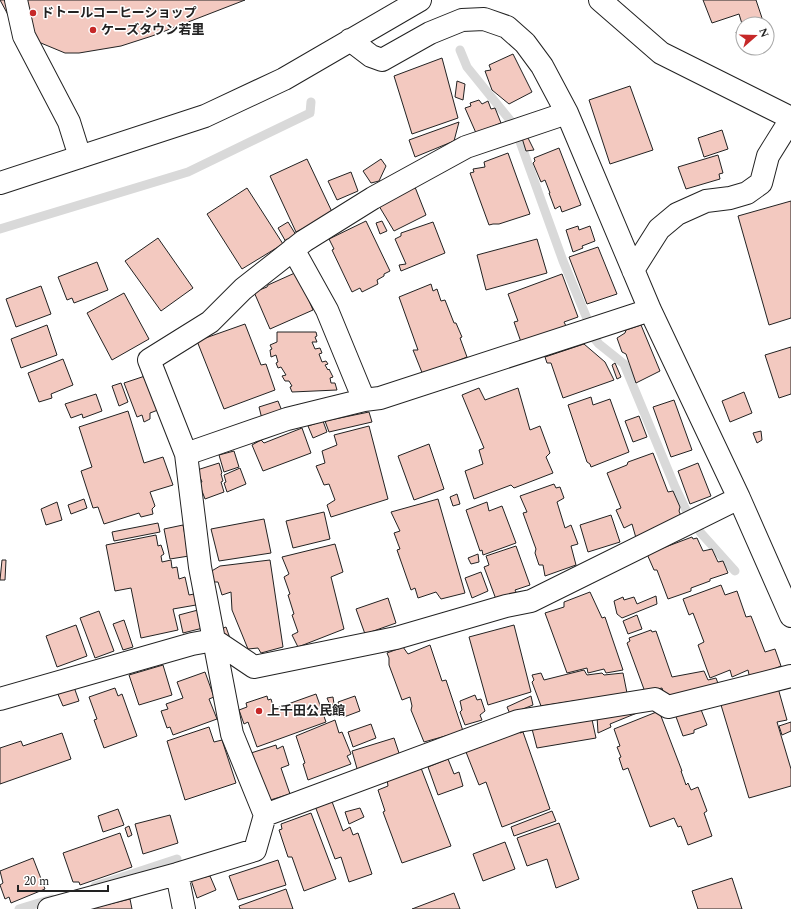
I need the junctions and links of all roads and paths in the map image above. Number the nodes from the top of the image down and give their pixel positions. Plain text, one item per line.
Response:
1 (16, 0) edge
2 (420, 0) edge
3 (600, 0) edge
4 (350, 40) junction
5 (567, 113) junction
6 (791, 119) edge
7 (80, 157) junction
8 (0, 184) edge
9 (293, 250) junction
10 (633, 270) junction
11 (650, 310) junction
12 (364, 400) junction
13 (186, 454) junction
14 (739, 498) junction
15 (791, 616) edge
16 (214, 640) junction
17 (791, 676) edge
18 (0, 699) edge
19 (265, 815) junction
20 (177, 874) junction
21 (49, 909) edge
22 (184, 909) edge

1 - 7 street
2 - 4 street
3 - 6 street
4 - 5 street
4 - 7 street
5 - 9 street
5 - 10 street
6 - 10 street
7 - 8 street
9 - 12 street
9 - 13 street
10 - 11 street
11 - 12 street
11 - 14 street
12 - 13 street
13 - 16 street
14 - 15 street
14 - 16 street
16 - 18 street
16 - 19 street
17 - 19 street
19 - 20 street
20 - 21 street
20 - 22 street

